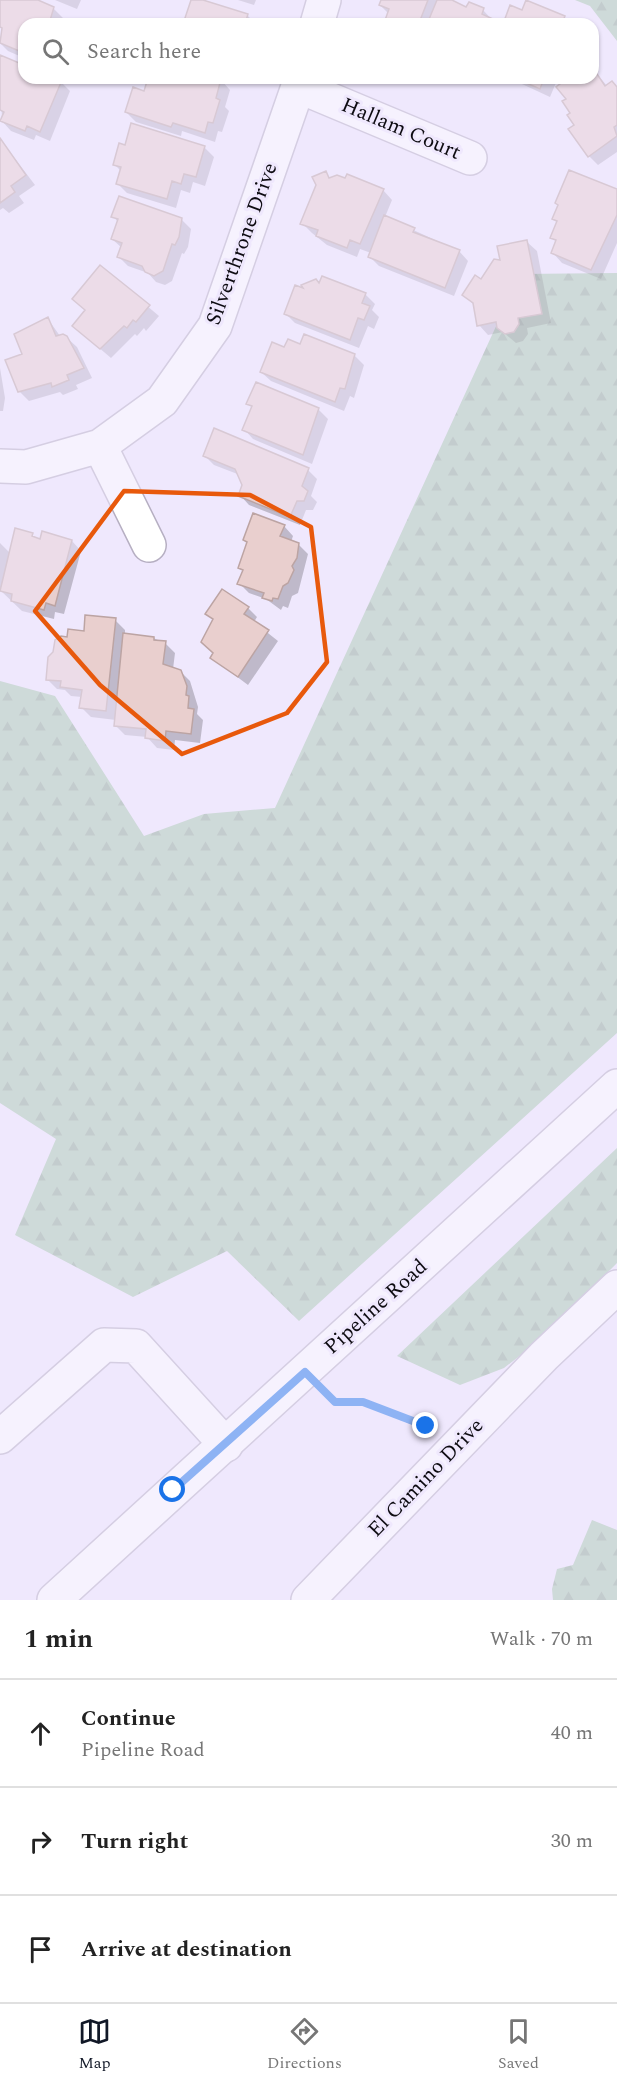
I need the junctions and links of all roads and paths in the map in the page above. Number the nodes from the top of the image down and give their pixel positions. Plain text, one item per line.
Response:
1 (324, 0) edge
2 (319, 18) edge
3 (298, 84) edge
4 (304, 84) edge
5 (470, 158) dead end
6 (100, 446) junction
7 (0, 466) edge
8 (149, 544) dead end
9 (617, 1086) edge
10 (617, 1287) edge
11 (305, 1372) junction
12 (426, 1426) dead end
13 (0, 1437) edge
14 (226, 1445) junction
15 (54, 1600) edge
16 (308, 1600) edge

1 - 2 street
3 - 6 street, Silverthrone Drive
4 - 5 street, Hallam Court
6 - 7 street, Silverthrone Drive
6 - 8 street
9 - 11 street, Pipeline Road
10 - 16 street, El Camino Drive
11 - 12 path
11 - 14 street, Pipeline Road
13 - 14 street
14 - 15 street, Pipeline Road

